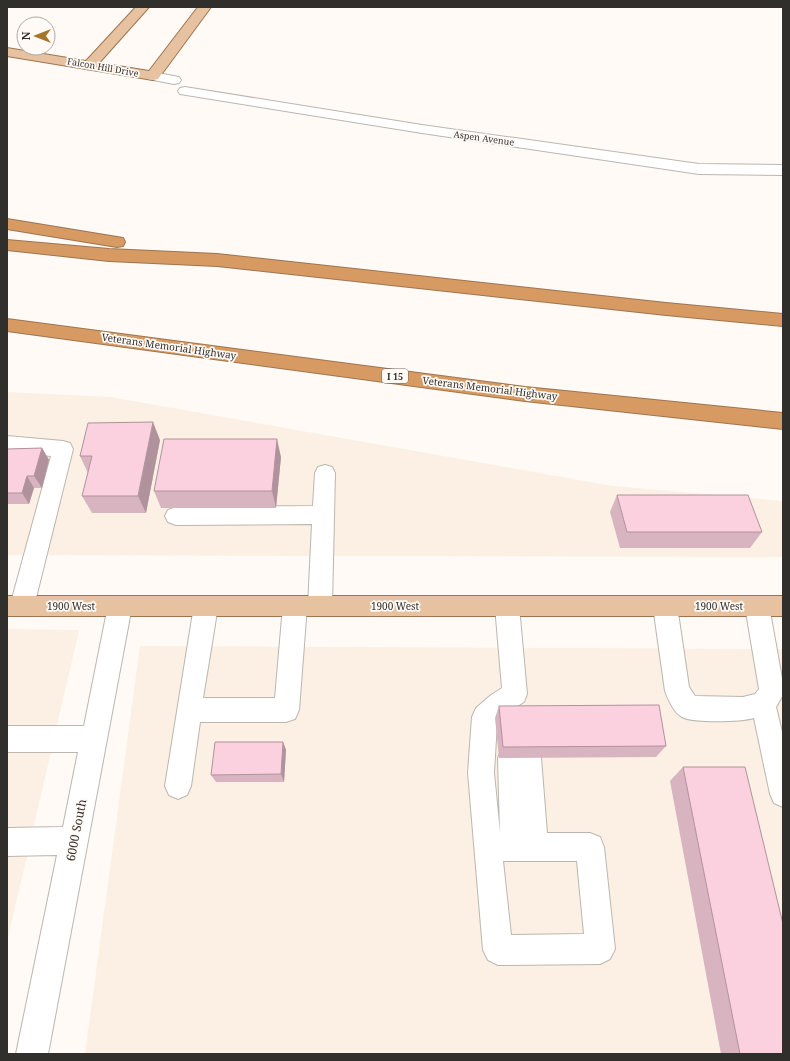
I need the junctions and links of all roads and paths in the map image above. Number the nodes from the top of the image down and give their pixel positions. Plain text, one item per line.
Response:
1 (143, 7) edge
2 (206, 7) edge
3 (7, 52) edge
4 (90, 65) junction
5 (153, 76) junction
6 (174, 80) dead end
7 (186, 91) dead end
8 (783, 170) edge
9 (7, 224) edge
10 (7, 245) edge
11 (217, 260) junction
12 (783, 320) edge
13 (7, 325) edge
14 (783, 421) edge
15 (7, 444) edge
16 (325, 473) dead end
17 (324, 515) junction
18 (176, 516) dead end
19 (14, 606) edge
20 (120, 606) junction
21 (206, 606) junction
22 (295, 606) junction
23 (320, 606) junction
24 (507, 606) junction
25 (665, 606) junction
26 (757, 606) junction
27 (783, 606) edge
28 (763, 704) junction
29 (189, 710) junction
30 (94, 739) junction
31 (8, 743) edge
32 (520, 758) edge
33 (178, 786) dead end
34 (783, 794) edge
35 (74, 841) junction
36 (7, 842) edge
37 (488, 847) junction
38 (525, 847) junction
39 (32, 1054) edge

1 - 4 main road
2 - 5 main road
3 - 4 main road, Falcon Hill Drive
4 - 5 main road, Falcon Hill Drive
5 - 6 street, Falcon Hill Drive
7 - 8 street, Aspen Avenue
9 - 11 highway
10 - 11 highway
11 - 12 highway
13 - 14 highway, Veterans Memorial Highway / I 15
15 - 19 street
16 - 17 street
17 - 18 street
17 - 23 street
19 - 20 main road, 1900 West
20 - 21 main road, 1900 West
20 - 30 street, 6000 South
21 - 22 main road, 1900 West
21 - 29 street
22 - 23 main road, 1900 West
22 - 29 street
23 - 24 main road, 1900 West
24 - 25 main road, 1900 West
24 - 37 street
25 - 26 main road, 1900 West
25 - 28 street
26 - 27 main road, 1900 West
26 - 28 street
28 - 34 street
29 - 33 street
30 - 31 street
30 - 35 street, 6000 South
32 - 38 street
35 - 36 street
35 - 39 street, 6000 South
37 - 38 street
37 - 38 street

